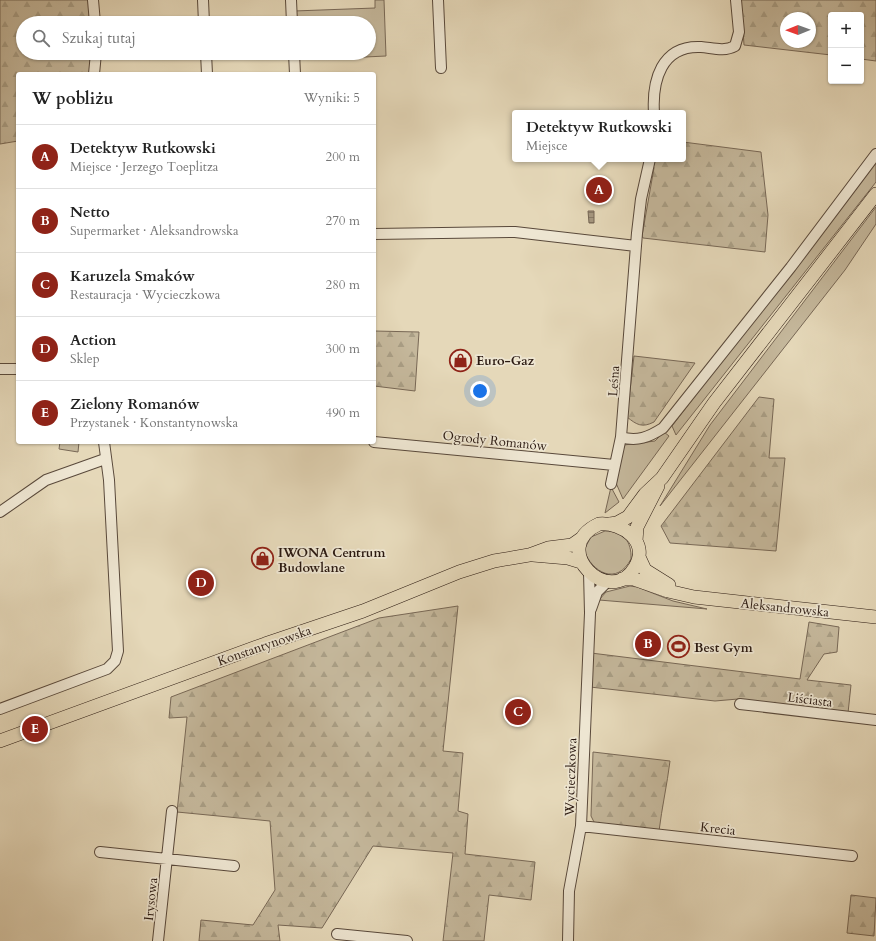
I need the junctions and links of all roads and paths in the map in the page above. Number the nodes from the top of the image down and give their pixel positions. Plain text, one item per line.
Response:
1 (93, 0) edge
2 (202, 0) edge
3 (291, 0) edge
4 (438, 0) edge
5 (736, 0) edge
6 (94, 16) edge
7 (203, 16) edge
8 (292, 16) edge
9 (95, 60) edge
10 (206, 60) edge
11 (294, 60) edge
12 (441, 68) dead end
13 (94, 72) edge
14 (207, 72) edge
15 (295, 72) edge
16 (654, 110) edge
17 (876, 154) edge
18 (649, 162) edge
19 (876, 194) edge
20 (376, 234) edge
21 (636, 246) junction
22 (0, 369) edge
23 (16, 369) edge
24 (621, 436) junction
25 (376, 442) edge
26 (104, 444) edge
27 (105, 459) junction
28 (614, 465) junction
29 (662, 478) junction
30 (611, 484) dead end
31 (0, 512) edge
32 (610, 524) junction
33 (582, 538) junction
34 (636, 541) junction
35 (529, 555) junction
36 (639, 557) junction
37 (585, 568) junction
38 (622, 579) junction
39 (608, 581) junction
40 (694, 596) junction
41 (590, 612) junction
42 (876, 617) edge
43 (740, 704) dead end
44 (0, 710) edge
45 (876, 720) edge
46 (0, 741) edge
47 (172, 812) dead end
48 (581, 826) junction
49 (100, 852) dead end
50 (852, 856) dead end
51 (167, 859) junction
52 (234, 866) dead end
53 (337, 934) dead end
54 (158, 941) edge
55 (407, 941) edge
56 (568, 941) edge

1 - 6 street
2 - 7 street
3 - 8 street
4 - 12 street
5 - 16 street
9 - 13 street
10 - 14 street
11 - 15 street
17 - 24 street
18 - 21 street, Leśna
19 - 29 main road
20 - 21 street
21 - 24 street, Leśna
22 - 23 street
24 - 28 street, Leśna
25 - 28 street, Ogrody Romanów
26 - 27 street
27 - 31 street
27 - 44 street
28 - 30 street, Leśna
29 - 32 main road
29 - 34 main road
32 - 33 main road
32 - 34 main road
33 - 35 main road, Konstantynowska
33 - 37 main road
34 - 36 main road
35 - 37 main road, Konstantynowska
35 - 46 main road, Konstantynowska
36 - 38 main road
36 - 40 main road, Aleksandrowska
37 - 39 main road
37 - 41 street, Wycieczkowa
38 - 39 main road
38 - 40 main road, Aleksandrowska
39 - 41 street, Wycieczkowa
40 - 42 main road, Aleksandrowska
41 - 48 street, Wycieczkowa
43 - 45 street, Liściasta
47 - 51 street, Irysowa
48 - 50 street, Krecia
48 - 56 street, Wycieczkowa
49 - 51 street
51 - 52 street
51 - 54 street, Irysowa
53 - 55 street

